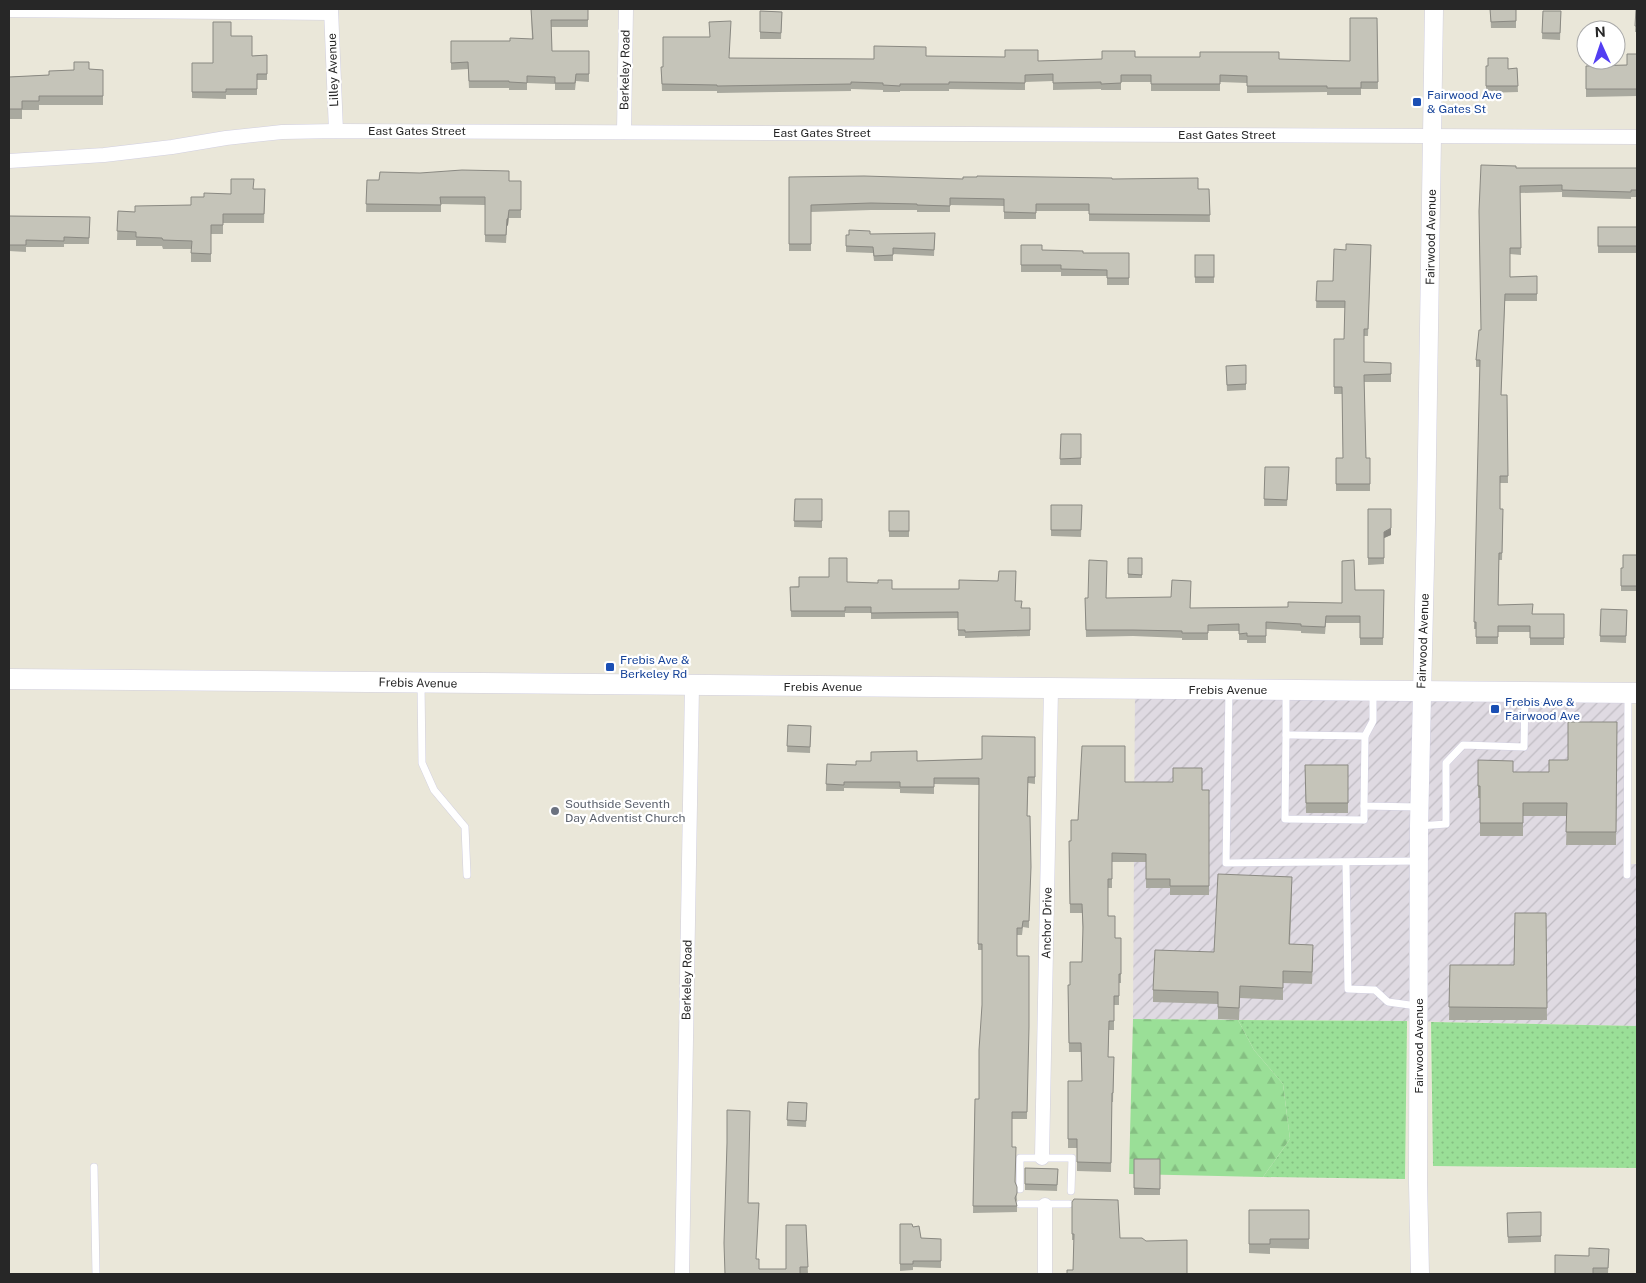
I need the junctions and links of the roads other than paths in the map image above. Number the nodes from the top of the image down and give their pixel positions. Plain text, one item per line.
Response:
1 (626, 9) edge
2 (1434, 9) edge
3 (9, 10) edge
4 (95, 10) edge
5 (331, 11) edge
6 (336, 131) junction
7 (624, 132) junction
8 (1433, 136) junction
9 (1637, 137) edge
10 (9, 161) edge
11 (9, 679) edge
12 (421, 683) junction
13 (692, 686) junction
14 (1051, 689) junction
15 (1230, 690) junction
16 (1286, 690) junction
17 (1373, 691) junction
18 (1421, 692) junction
19 (1525, 693) junction
20 (1633, 693) edge
21 (1286, 735) junction
22 (1364, 736) junction
23 (1364, 806) junction
24 (1419, 807) junction
25 (1419, 826) junction
26 (1419, 861) junction
27 (1346, 863) junction
28 (467, 875) dead end
29 (1626, 875) dead end
30 (1419, 1006) junction
31 (1042, 1158) junction
32 (94, 1168) dead end
33 (1020, 1189) dead end
34 (1071, 1191) dead end
35 (1020, 1204) dead end
36 (1069, 1204) dead end
37 (1045, 1205) junction
38 (96, 1274) edge
39 (682, 1274) edge
40 (1045, 1274) edge
41 (1420, 1274) edge

1 - 7 street, Berkeley Road
2 - 8 street, Fairwood Avenue
3 - 4 street
4 - 5 street
5 - 6 street, Lilley Avenue
6 - 7 street, East Gates Street
6 - 10 street, East Gates Street
7 - 8 street, East Gates Street
8 - 9 street, East Gates Street
8 - 18 street, Fairwood Avenue
11 - 12 main road, Frebis Avenue
12 - 13 main road, Frebis Avenue
12 - 28 lane
13 - 14 main road, Frebis Avenue
13 - 39 street, Berkeley Road
14 - 15 main road, Frebis Avenue
14 - 31 street, Anchor Drive
15 - 16 main road, Frebis Avenue
15 - 27 lane
16 - 17 main road, Frebis Avenue
16 - 21 lane
17 - 18 main road, Frebis Avenue
17 - 22 lane
18 - 19 main road, Frebis Avenue
18 - 24 street, Fairwood Avenue
19 - 20 main road, Frebis Avenue
19 - 25 lane
20 - 29 lane
21 - 22 lane
21 - 23 lane
22 - 23 lane
23 - 24 lane
24 - 25 street, Fairwood Avenue
25 - 26 street, Fairwood Avenue
26 - 27 lane
26 - 30 street, Fairwood Avenue
27 - 30 lane
30 - 41 street, Fairwood Avenue
31 - 33 lane
31 - 34 lane
32 - 38 lane
35 - 37 lane
36 - 37 lane
37 - 40 street

